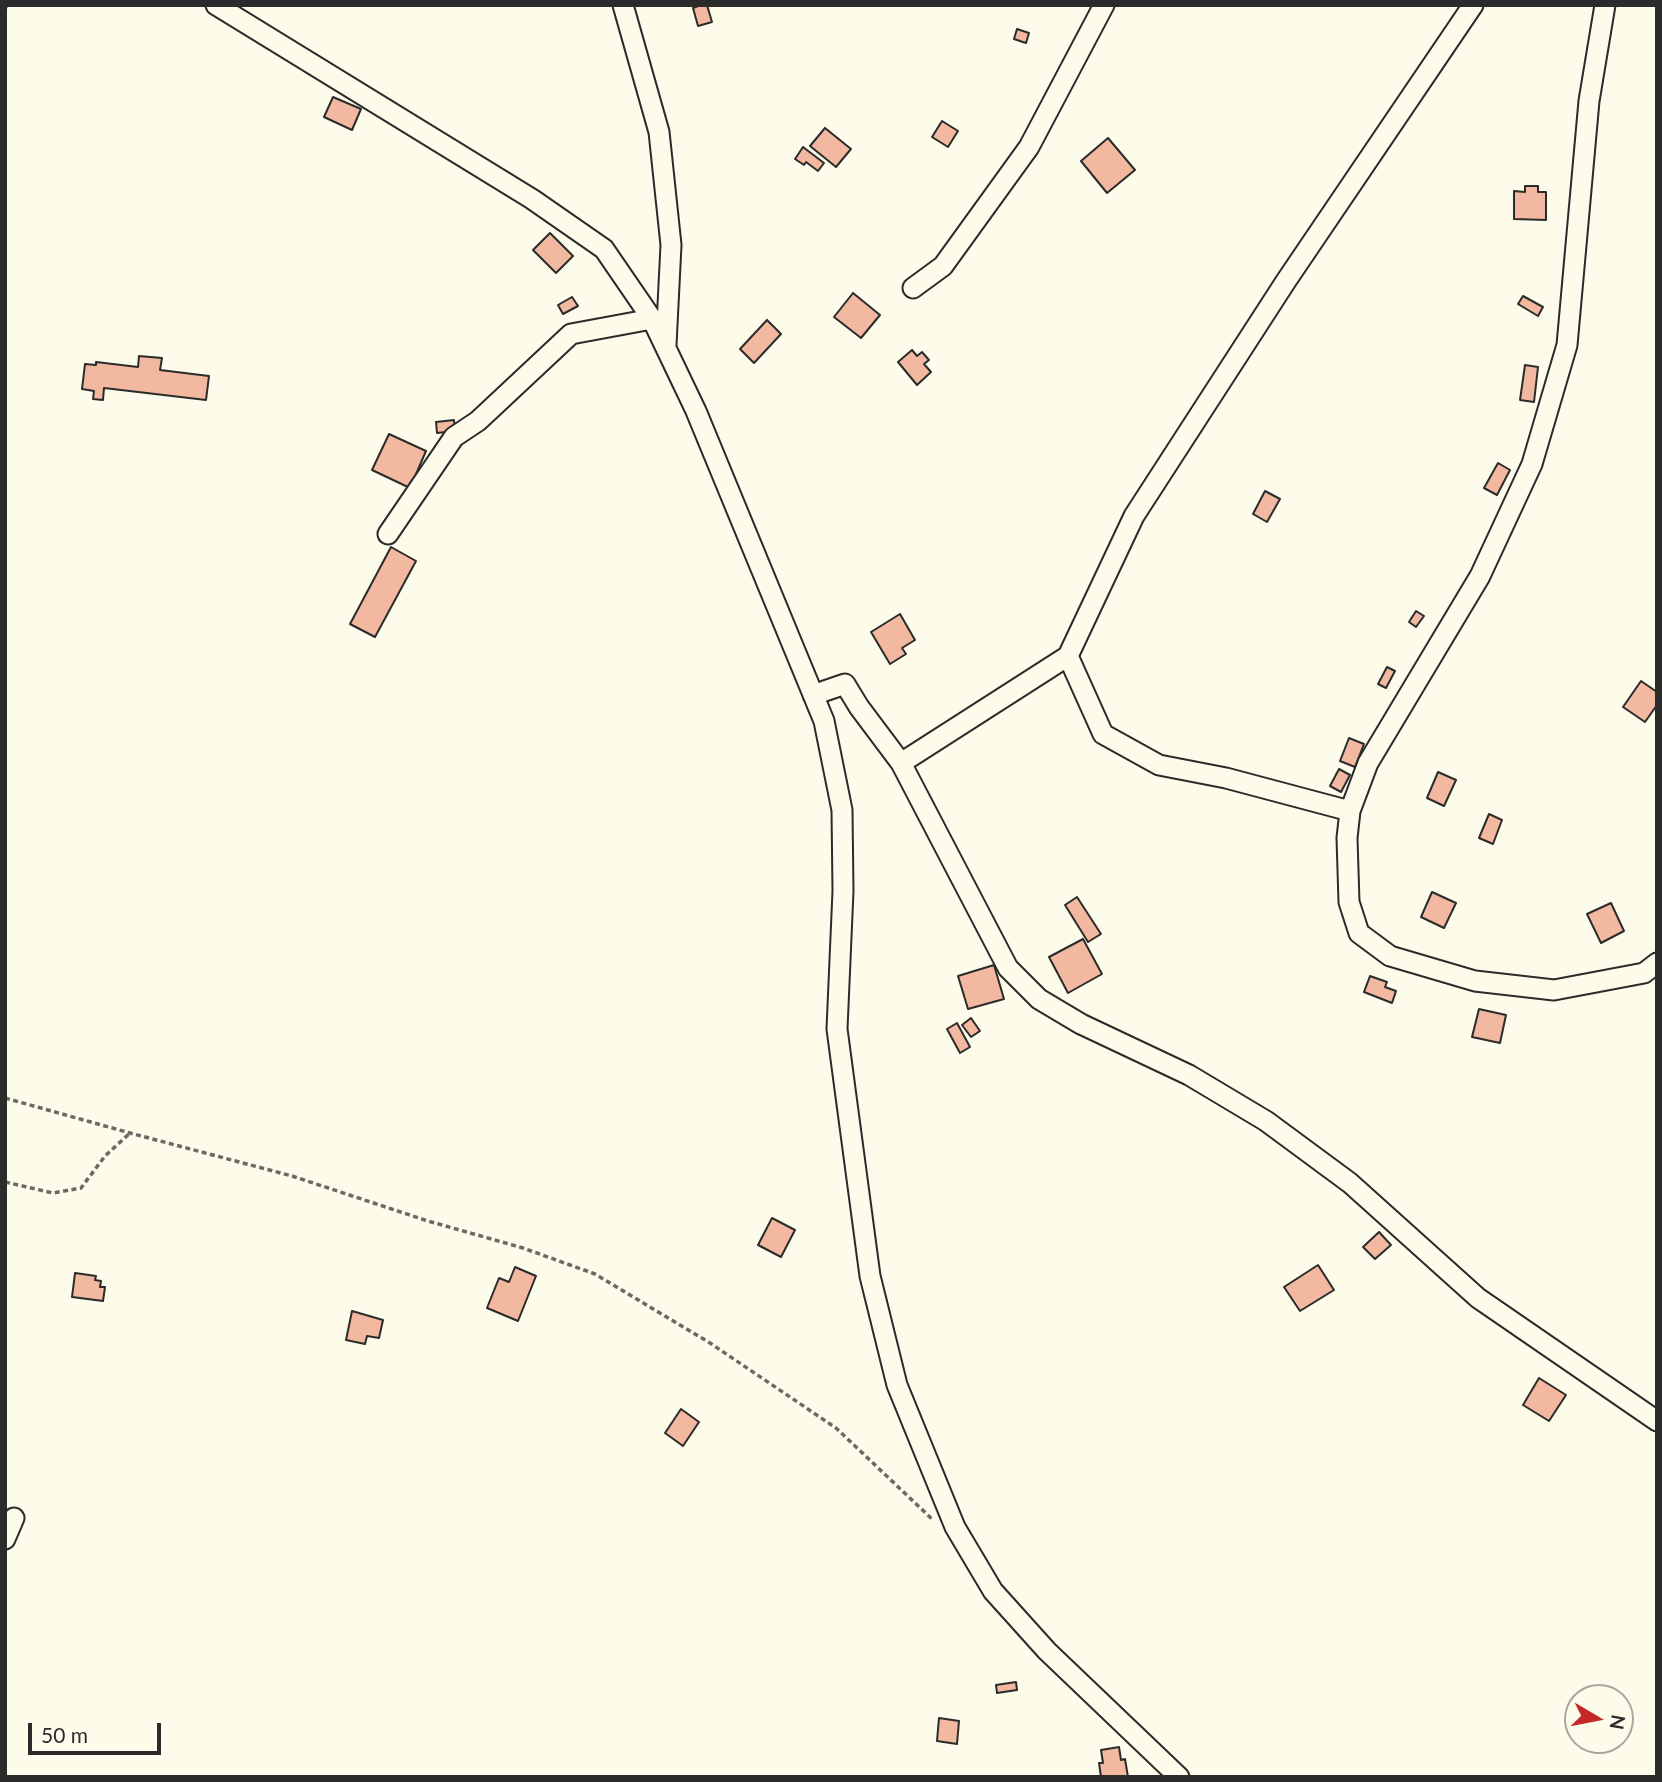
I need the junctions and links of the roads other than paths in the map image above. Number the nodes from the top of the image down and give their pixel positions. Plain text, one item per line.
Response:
1 (216, 5) edge
2 (622, 5) edge
3 (1104, 5) edge
4 (1473, 5) edge
5 (1605, 5) edge
6 (913, 288) dead end
7 (652, 318) junction
8 (666, 348) junction
9 (388, 534) dead end
10 (1068, 656) junction
11 (813, 695) junction
12 (901, 762) junction
13 (1350, 811) junction
14 (1657, 963) edge
15 (1657, 1421) edge
16 (14, 1518) dead end
17 (5, 1539) edge
18 (1179, 1777) edge

1 - 7 street
2 - 8 street
3 - 6 street
4 - 10 street
5 - 13 street
7 - 8 street
7 - 9 street
8 - 11 street
10 - 12 street
10 - 13 street
11 - 12 street
11 - 18 street
12 - 15 street
13 - 14 street
16 - 17 street

